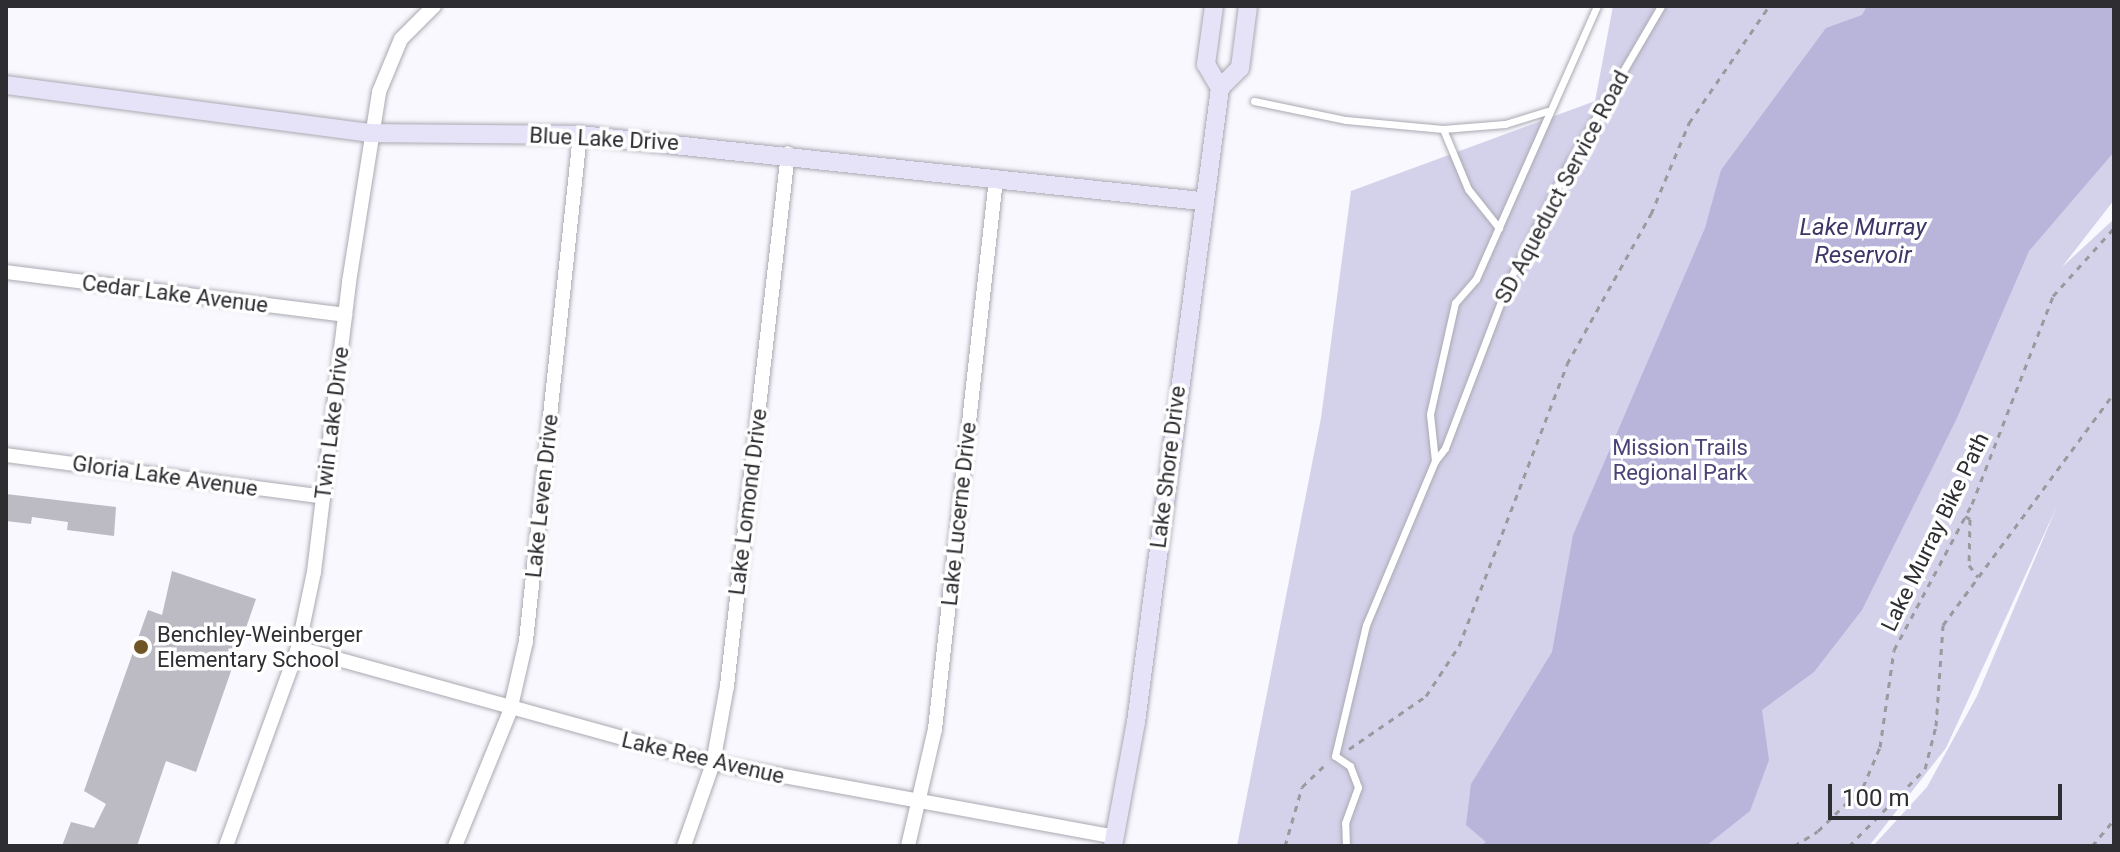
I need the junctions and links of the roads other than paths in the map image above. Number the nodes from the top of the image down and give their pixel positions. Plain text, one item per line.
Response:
1 (434, 6) edge
2 (1214, 6) edge
3 (1248, 6) edge
4 (1597, 6) edge
5 (1661, 6) edge
6 (6, 85) edge
7 (1220, 88) junction
8 (1254, 101) dead end
9 (1547, 111) junction
10 (1443, 129) junction
11 (370, 133) junction
12 (580, 135) junction
13 (788, 153) junction
14 (996, 179) junction
15 (1201, 201) junction
16 (1499, 228) junction
17 (6, 272) edge
18 (345, 315) junction
19 (6, 455) edge
20 (1435, 461) junction
21 (323, 497) junction
22 (298, 648) junction
23 (510, 711) junction
24 (713, 763) junction
25 (917, 802) junction
26 (1114, 842) edge
27 (226, 846) edge
28 (455, 846) edge
29 (684, 846) edge
30 (908, 846) edge
31 (1346, 846) edge

1 - 11 street, Twin Lake Drive
2 - 7 street
3 - 7 street
4 - 9 lane, SD Aqueduct Service Road
5 - 20 lane, SD Aqueduct Service Road
6 - 11 street, Blue Lake Drive
7 - 15 street, Lake Shore Drive
8 - 10 lane
9 - 10 lane
9 - 16 lane, SD Aqueduct Service Road
10 - 16 lane
11 - 12 street, Blue Lake Drive
11 - 18 street, Twin Lake Drive
12 - 13 street, Blue Lake Drive
12 - 23 street, Lake Leven Drive
13 - 14 street, Blue Lake Drive
13 - 24 street, Lake Lomond Drive
14 - 15 street, Blue Lake Drive
14 - 25 street, Lake Lucerne Drive
15 - 26 street, Lake Shore Drive
16 - 20 lane, SD Aqueduct Service Road
17 - 18 street, Cedar Lake Avenue
18 - 21 street, Twin Lake Drive
19 - 21 street, Gloria Lake Avenue
20 - 31 lane, SD Aqueduct Service Road
21 - 22 street, Twin Lake Drive
22 - 23 street, Lake Ree Avenue
22 - 27 street, Twin Lake Drive
23 - 24 street, Lake Ree Avenue
23 - 28 street, Lake Leven Drive
24 - 25 street, Lake Ree Avenue
24 - 29 street, Lake Lomond Drive
25 - 26 street, Lake Ree Avenue
25 - 30 street, Lake Lucerne Drive

